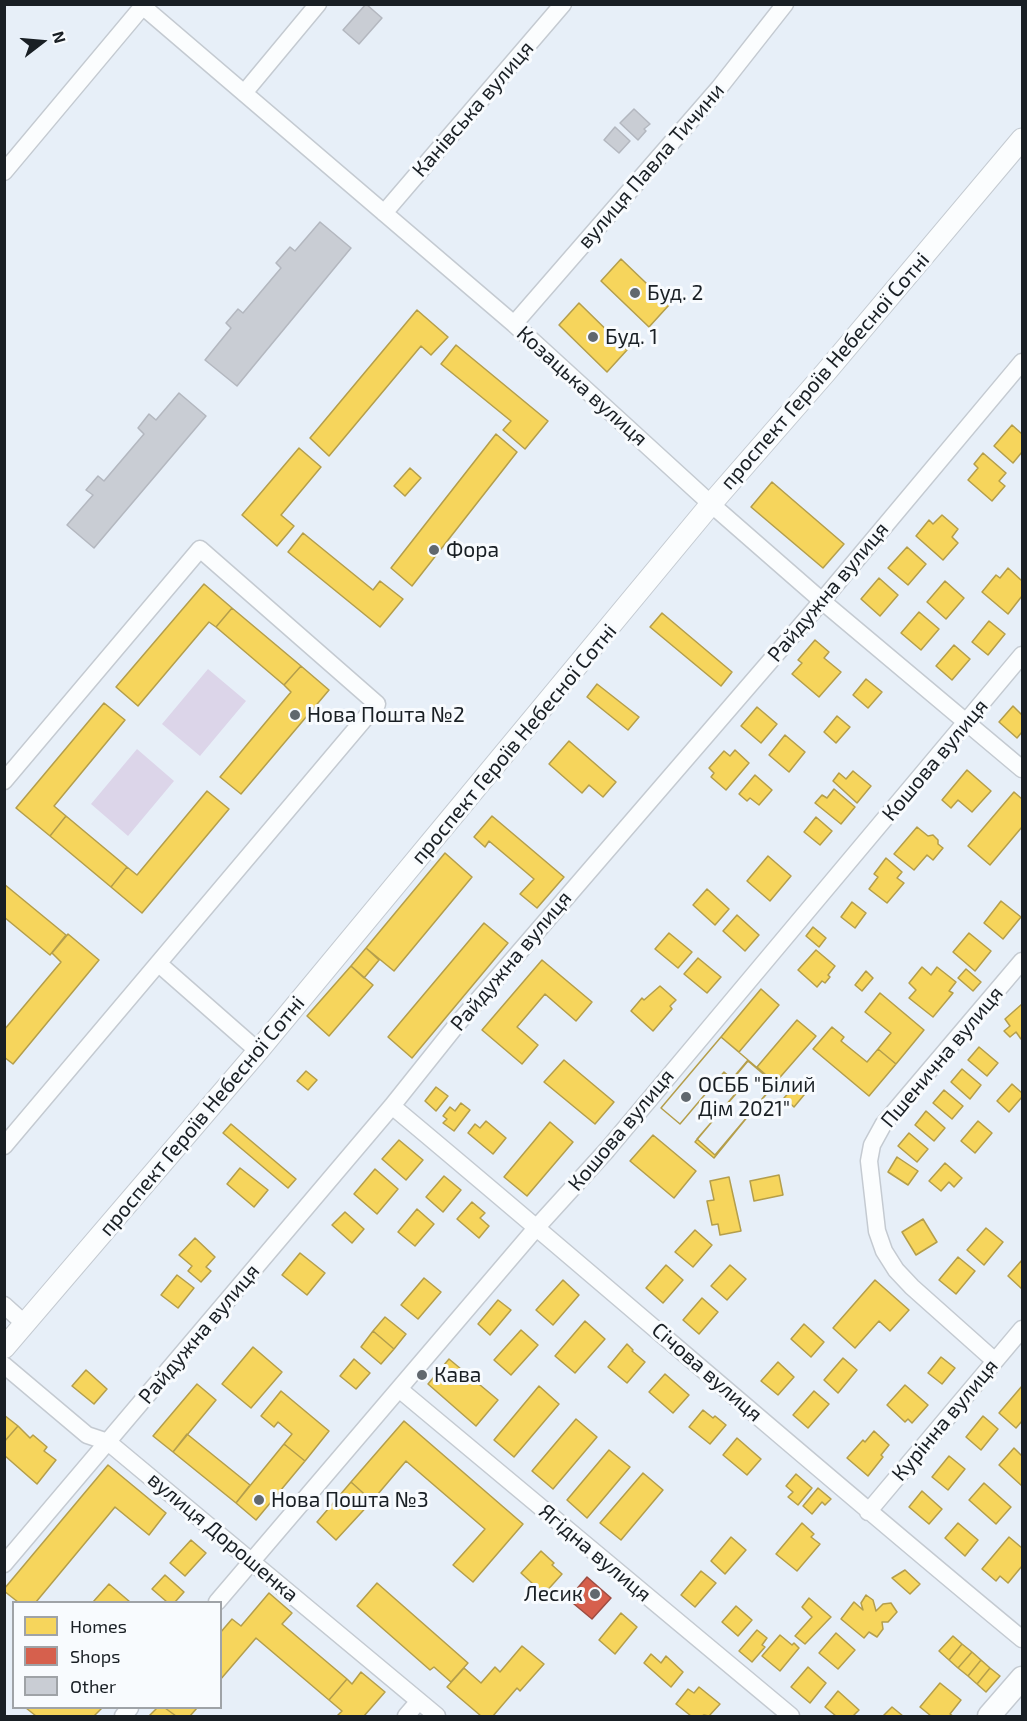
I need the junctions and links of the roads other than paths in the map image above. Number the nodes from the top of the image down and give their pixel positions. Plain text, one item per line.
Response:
1 (318, 4) edge
2 (563, 4) edge
3 (785, 4) edge
4 (142, 5) edge
5 (244, 93) junction
6 (1023, 139) edge
7 (4, 172) edge
8 (384, 213) junction
9 (514, 324) junction
10 (1023, 362) edge
11 (711, 504) junction
12 (822, 601) junction
13 (1023, 655) edge
14 (967, 723) junction
15 (1023, 770) edge
16 (4, 781) edge
17 (1023, 961) edge
18 (159, 964) junction
19 (258, 1051) junction
20 (392, 1106) junction
21 (4, 1146) edge
22 (537, 1227) junction
23 (4, 1305) edge
24 (25, 1324) junction
25 (1023, 1329) edge
26 (4, 1348) edge
27 (995, 1361) junction
28 (4, 1365) edge
29 (399, 1389) junction
30 (108, 1442) junction
31 (868, 1512) junction
32 (252, 1560) junction
33 (4, 1564) edge
34 (218, 1601) edge
35 (1023, 1639) edge
36 (1023, 1678) edge
37 (419, 1701) junction
38 (406, 1716) edge
39 (437, 1716) edge
40 (791, 1716) edge
41 (989, 1716) edge

1 - 5 street
2 - 8 street, Канівська вулиця
3 - 9 street, вулиця Павла Тичини
4 - 5 street, Козацька вулиця
4 - 7 street
5 - 8 street, Козацька вулиця
6 - 11 street, проспект Героїв Небесної Сотні
8 - 9 street, Козацька вулиця
9 - 11 street, Козацька вулиця
10 - 12 street, Райдужна вулиця
11 - 12 street, Козацька вулиця
11 - 19 street, проспект Героїв Небесної Сотні
12 - 14 street, Козацька вулиця
12 - 20 street, Райдужна вулиця
13 - 14 street, Кошова вулиця
14 - 15 street, Козацька вулиця
14 - 22 street, Кошова вулиця
16 - 18 street
17 - 27 street, Пшенична вулиця
18 - 19 street
18 - 21 street
19 - 24 street, проспект Героїв Небесної Сотні
20 - 22 street, Січова вулиця
20 - 30 street, Райдужна вулиця
22 - 29 street, Кошова вулиця
22 - 31 street, Січова вулиця
23 - 24 street
24 - 26 street, проспект Героїв Небесної Сотні
25 - 27 street, Курінна вулиця
27 - 31 street, Курінна вулиця
28 - 30 street, вулиця Дорошенка
29 - 32 street, Кошова вулиця
29 - 40 street, Ягідна вулиця
30 - 32 street, вулиця Дорошенка
30 - 33 street, Райдужна вулиця
31 - 35 street, Січова вулиця
32 - 34 street, Кошова вулиця
32 - 37 street, вулиця Дорошенка
36 - 41 main road
37 - 38 street
37 - 39 street, вулиця Дорошенка

